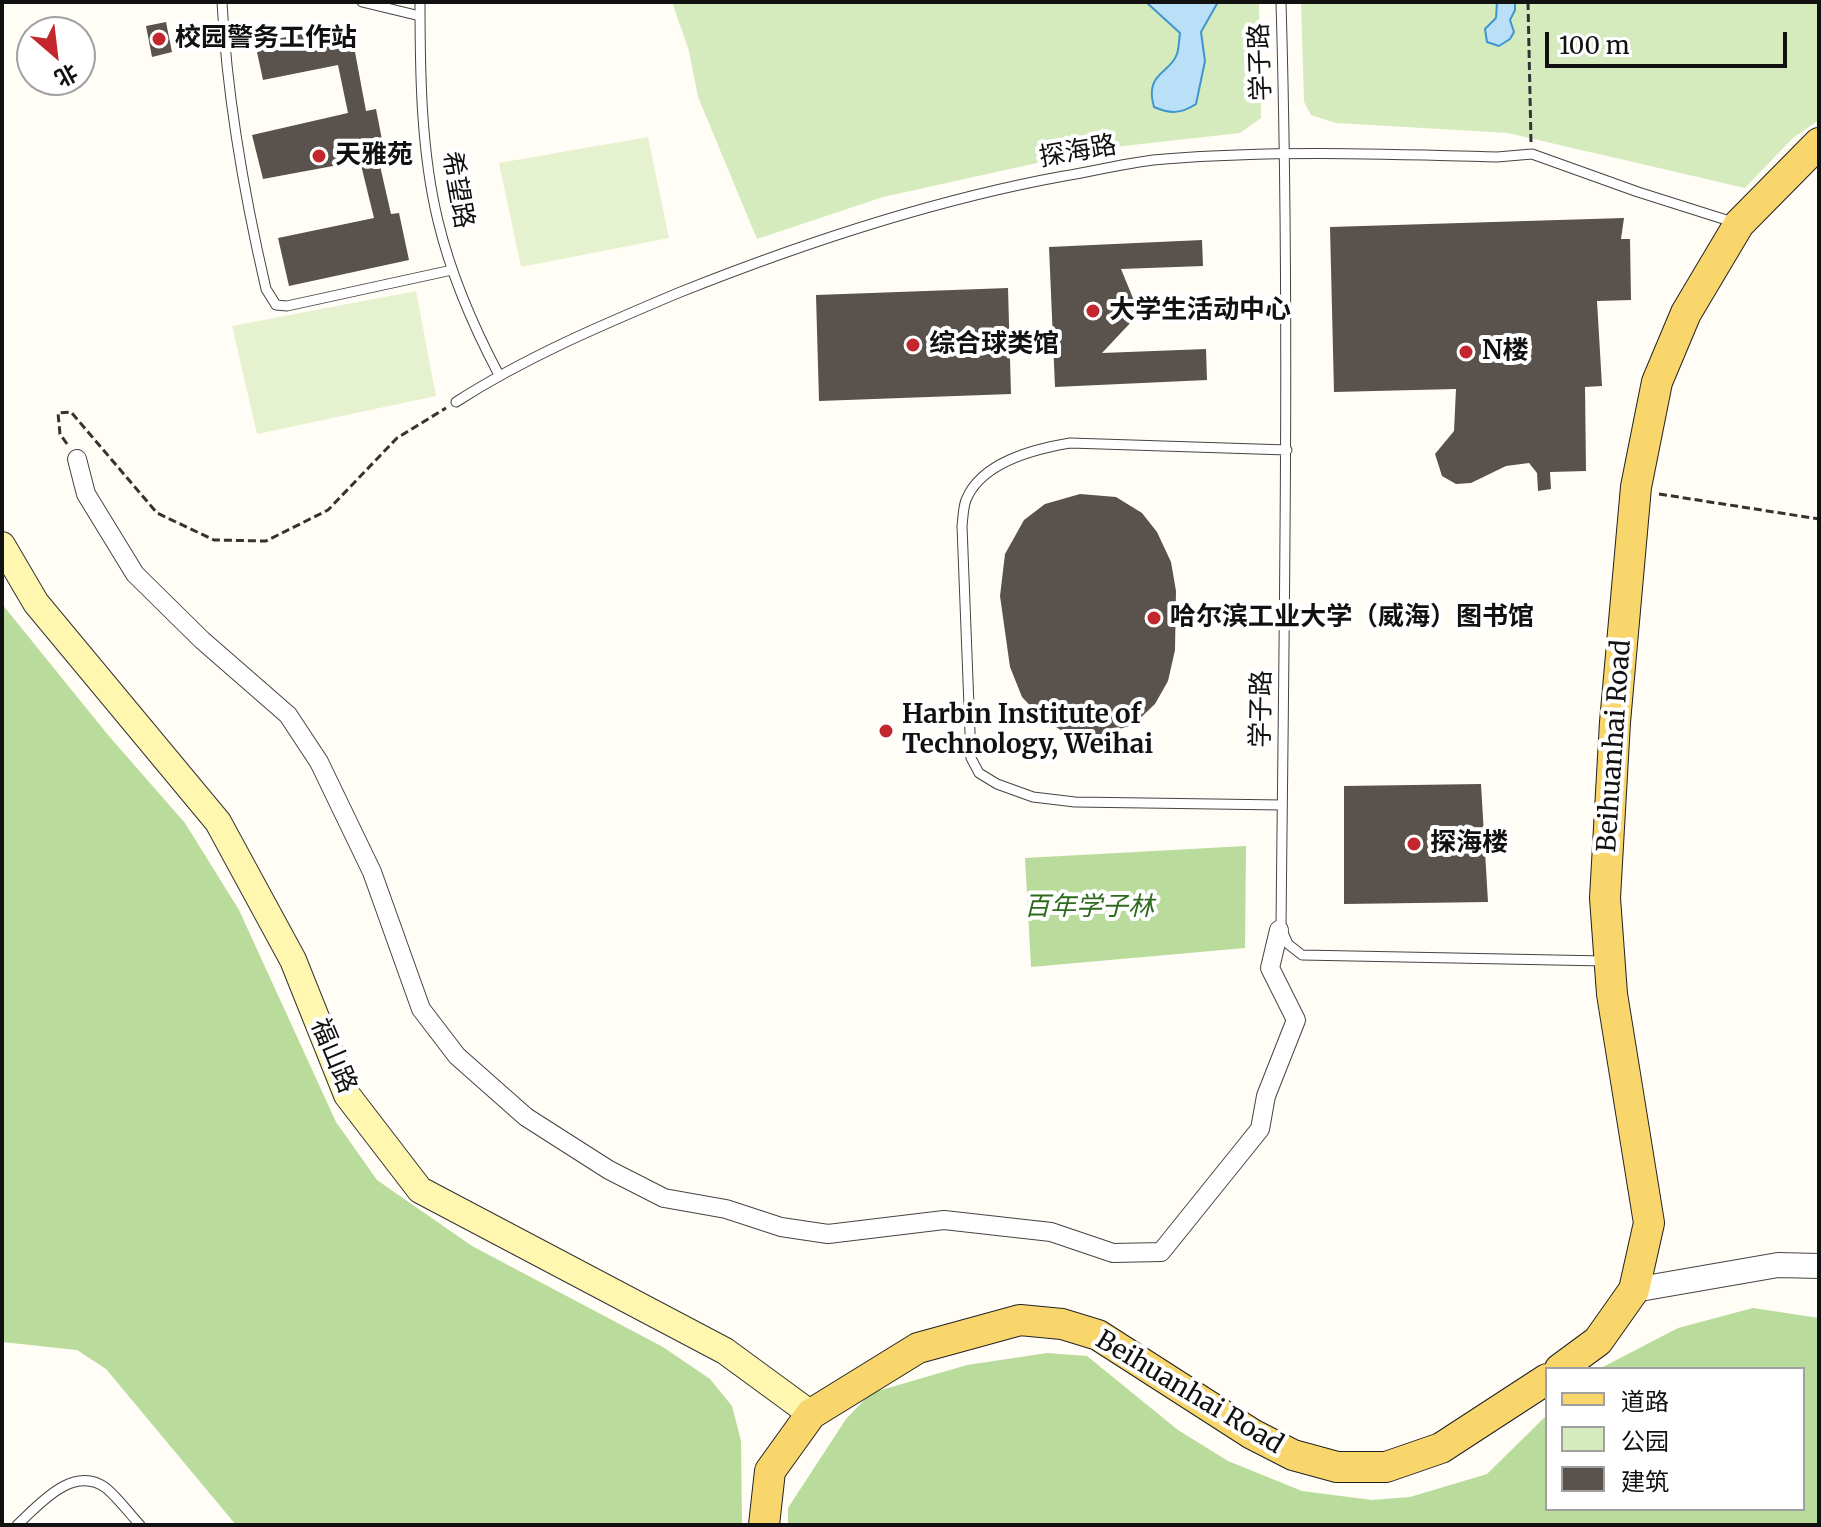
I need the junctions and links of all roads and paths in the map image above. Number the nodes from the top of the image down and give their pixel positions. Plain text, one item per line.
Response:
1 (222, 2) edge
2 (362, 2) edge
3 (420, 2) edge
4 (1281, 2) edge
5 (1528, 2) edge
6 (420, 16) junction
7 (1819, 143) edge
8 (1284, 152) junction
9 (1532, 154) junction
10 (1739, 224) junction
11 (452, 270) junction
12 (499, 375) junction
13 (456, 402) joint
14 (1287, 450) junction
15 (77, 459) joint
16 (1636, 487) junction
17 (1819, 519) edge
18 (2, 545) edge
19 (1282, 805) junction
20 (1279, 930) dead end
21 (1610, 961) junction
22 (1819, 1266) edge
23 (1634, 1290) junction
24 (1563, 1367) edge
25 (1545, 1380) edge
26 (811, 1414) junction
27 (17, 1525) edge
28 (140, 1525) edge
29 (764, 1525) edge

1 - 11 lane
2 - 6 lane
3 - 6 lane, 希望路
4 - 8 lane, 学子路
5 - 9 path
6 - 11 lane, 希望路
7 - 10 main road, Beihuanhai Road
8 - 9 lane, 探海路
8 - 12 lane, 探海路
8 - 14 lane, 学子路
9 - 10 lane, 探海路
10 - 16 main road, Beihuanhai Road
11 - 12 lane, 希望路
12 - 13 lane, 探海路
13 - 15 path
14 - 19 lane, 学子路
14 - 19 lane
15 - 20 street
16 - 17 path
16 - 21 main road, Beihuanhai Road
18 - 26 main road, 福山路
19 - 21 lane, 学子路
21 - 23 main road, Beihuanhai Road
22 - 23 street
23 - 24 main road, Beihuanhai Road
25 - 26 main road, Beihuanhai Road
26 - 29 main road, Beihuanhai Road
27 - 28 lane

